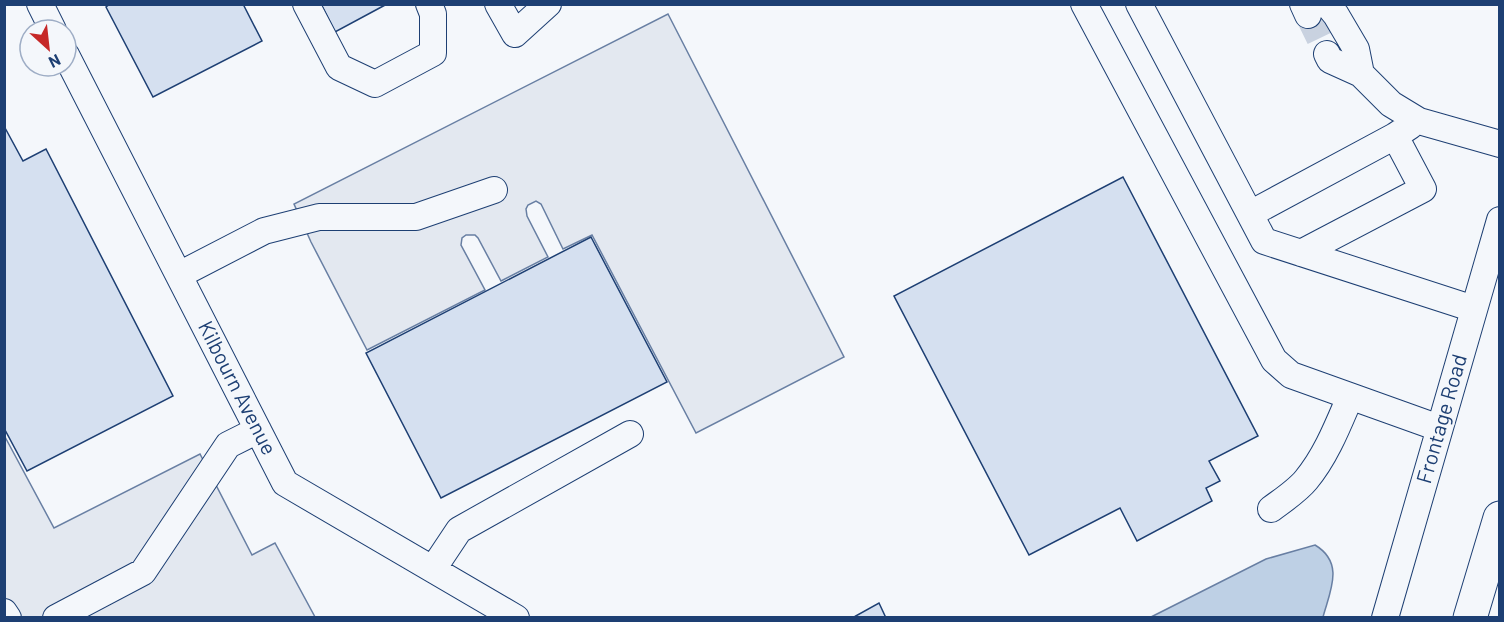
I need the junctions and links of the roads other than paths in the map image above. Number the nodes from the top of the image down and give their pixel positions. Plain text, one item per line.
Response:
1 (40, 4) edge
2 (306, 4) edge
3 (429, 4) edge
4 (498, 4) edge
5 (548, 4) edge
6 (1084, 4) edge
7 (1139, 4) edge
8 (1313, 8) edge
9 (47, 18) edge
10 (1327, 54) tunnel mouth
11 (1361, 74) junction
12 (78, 78) edge
13 (1419, 121) junction
14 (1395, 136) junction
15 (1500, 144) edge
16 (494, 190) dead end
17 (1250, 214) junction
18 (1500, 220) edge
19 (1301, 253) junction
20 (179, 274) junction
21 (1474, 309) junction
22 (1350, 397) junction
23 (1439, 428) junction
24 (258, 430) junction
25 (630, 434) dead end
26 (1271, 509) dead end
27 (1500, 518) edge
28 (433, 569) junction
29 (4, 612) edge
30 (8, 618) edge
31 (56, 618) edge
32 (516, 618) edge
33 (1384, 618) edge
34 (1470, 618) edge

1 - 9 street
2 - 3 street
4 - 5 street
6 - 22 street
7 - 17 street
8 - 11 street
10 - 11 street
11 - 13 street
12 - 20 street, Kilbourn Avenue
13 - 14 street
13 - 15 street
14 - 17 street
14 - 19 street
16 - 20 street
17 - 19 street
18 - 21 street, Frontage Road
19 - 21 street
20 - 24 street, Kilbourn Avenue
21 - 23 street, Frontage Road
22 - 23 street
22 - 26 street
23 - 33 street, Frontage Road
24 - 28 street, Kilbourn Avenue
24 - 31 street
25 - 28 street
27 - 34 highway
28 - 32 street, Kilbourn Avenue
29 - 30 street

